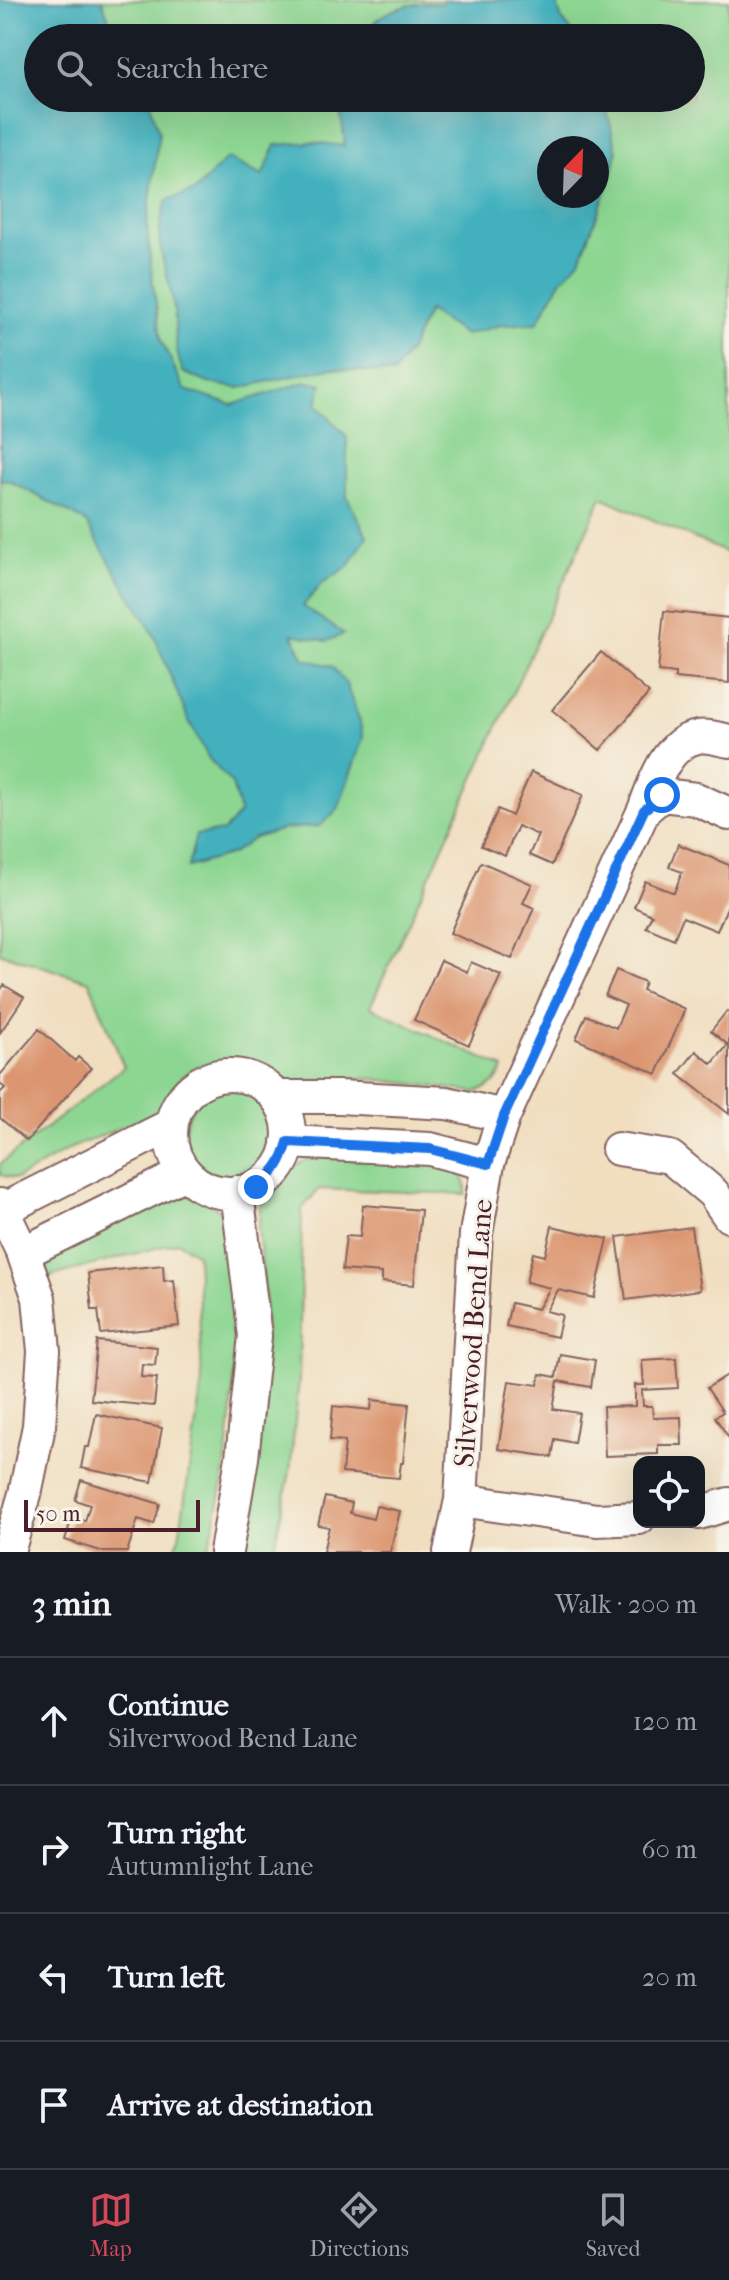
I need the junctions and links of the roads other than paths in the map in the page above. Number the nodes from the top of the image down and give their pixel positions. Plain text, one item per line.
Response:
1 (729, 741) edge
2 (644, 810) junction
3 (729, 814) edge
4 (276, 1097) junction
5 (504, 1116) junction
6 (171, 1125) junction
7 (288, 1142) junction
8 (618, 1149) dead end
9 (488, 1164) junction
10 (185, 1173) junction
11 (237, 1192) junction
12 (2, 1207) edge
13 (729, 1216) edge
14 (23, 1253) junction
15 (461, 1500) junction
16 (729, 1504) edge
17 (705, 1511) edge
18 (633, 1518) edge
19 (8, 1552) edge
20 (226, 1552) edge
21 (450, 1552) edge

1 - 2 street, Silverwood Bend Lane
2 - 3 street
2 - 5 street, Silverwood Bend Lane
4 - 5 street
4 - 6 street
4 - 7 street
5 - 9 street, Silverwood Bend Lane
6 - 10 street
6 - 12 street
7 - 9 street
7 - 11 street
8 - 13 street
9 - 15 street, Silverwood Bend Lane
10 - 11 street
10 - 14 street
11 - 20 street
12 - 14 street
14 - 19 street
15 - 18 street
15 - 21 street, Silverwood Bend Lane
16 - 17 street

